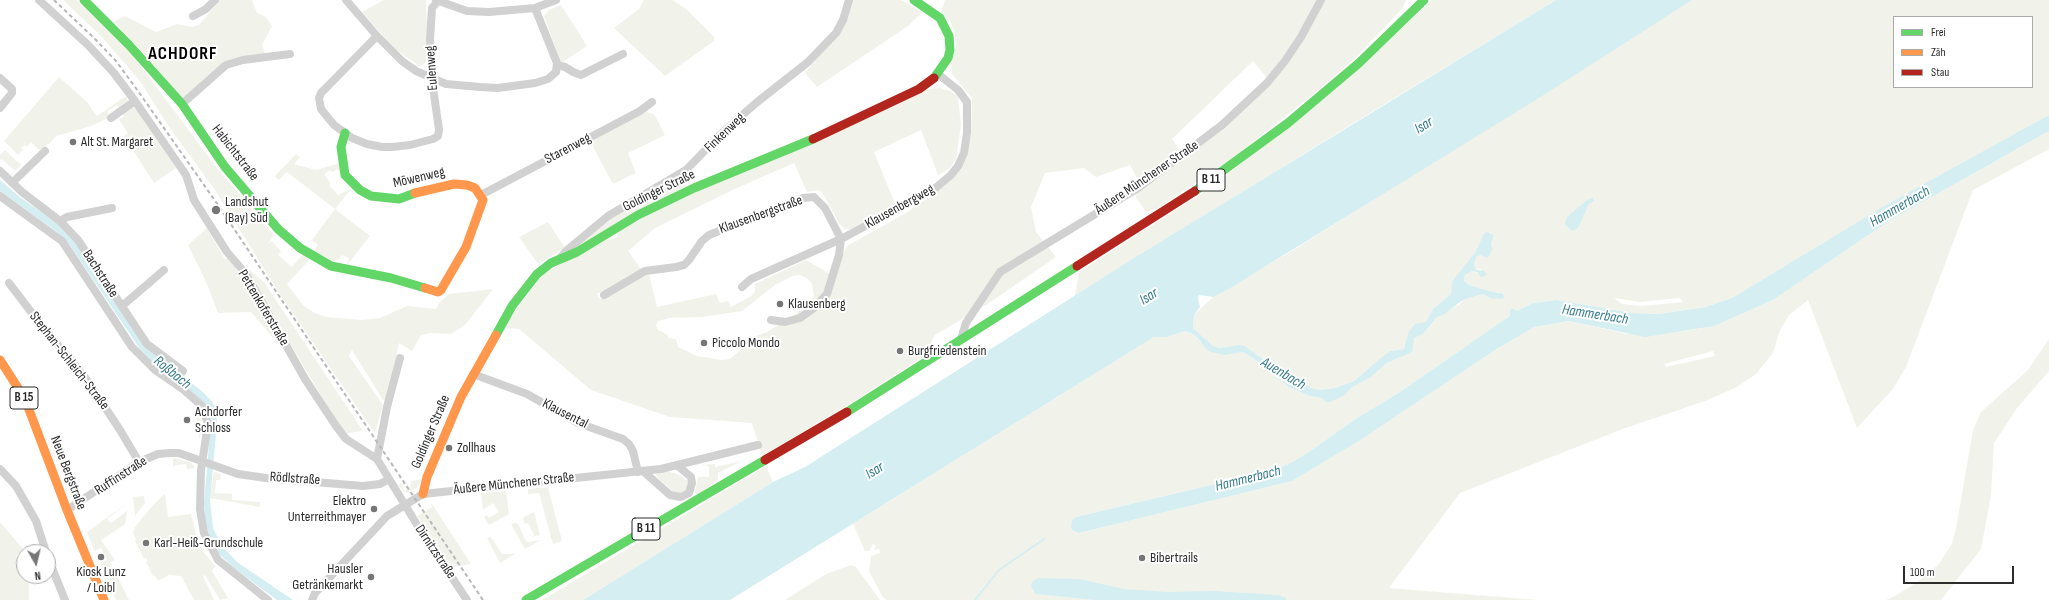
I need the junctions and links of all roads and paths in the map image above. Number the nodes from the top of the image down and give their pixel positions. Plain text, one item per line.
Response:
1 (39, 0) edge
2 (84, 0) edge
3 (215, 0) edge
4 (346, 0) edge
5 (556, 0) edge
6 (849, 0) edge
7 (914, 0) edge
8 (1321, 0) edge
9 (1424, 0) edge
10 (437, 1) edge
11 (535, 8) junction
12 (193, 16) dead end
13 (377, 36) junction
14 (290, 54) dead end
15 (623, 54) dead end
16 (557, 65) junction
17 (938, 74) junction
18 (0, 78) edge
19 (432, 80) junction
20 (135, 101) junction
21 (652, 102) dead end
22 (182, 104) junction
23 (0, 108) edge
24 (111, 118) dead end
25 (345, 133) junction
26 (45, 151) dead end
27 (0, 171) edge
28 (12, 182) junction
29 (481, 195) junction
30 (0, 196) edge
31 (112, 208) dead end
32 (60, 222) junction
33 (841, 239) junction
34 (560, 259) junction
35 (164, 270) dead end
36 (9, 283) dead end
37 (742, 287) dead end
38 (604, 295) dead end
39 (122, 306) junction
40 (770, 320) dead end
41 (961, 339) junction
42 (400, 358) dead end
43 (0, 360) edge
44 (473, 374) junction
45 (178, 379) junction
46 (758, 445) dead end
47 (377, 459) junction
48 (139, 462) junction
49 (208, 464) junction
50 (678, 466) junction
51 (0, 469) edge
52 (641, 472) junction
53 (390, 479) junction
54 (423, 494) junction
55 (404, 505) junction
56 (67, 510) junction
57 (43, 544) edge
58 (56, 578) edge
59 (65, 600) edge
60 (104, 600) edge
61 (268, 600) edge
62 (312, 600) edge
63 (467, 600) edge
64 (526, 600) edge

1 - 20 street, Pettenkoferstraße
2 - 22 street, Habichtstraße
3 - 12 street
4 - 13 street
5 - 11 street
6 - 34 street, Finkenweg
7 - 17 street, Goldinger Straße
8 - 41 street, Äußere Münchener Straße
9 - 41 street, B 11
10 - 11 street
10 - 19 street, Eulenweg
11 - 16 street
13 - 19 street
13 - 25 street
14 - 22 street
15 - 16 street
16 - 19 street
17 - 33 street, Klausenbergweg
17 - 34 street, Goldinger Straße
18 - 23 street
19 - 25 street, Eulenweg
20 - 24 street
20 - 47 street, Pettenkoferstraße
21 - 29 street, Starenweg
22 - 29 street, Habichtstraße
25 - 29 street, Möwenweg
26 - 28 street
27 - 28 street, Bachstraße
28 - 32 street, Bachstraße
30 - 45 street, Bachstraße
31 - 32 street
32 - 39 street, Bachstraße
33 - 37 street, Klausenbergweg
33 - 38 street, Klausenbergstraße
33 - 40 street
34 - 44 street, Goldinger Straße
35 - 39 street
36 - 48 street, Stephan-Schleich-Straße
39 - 45 street, Bachstraße
41 - 64 street, B 11
42 - 47 street
43 - 56 street, Neue Bergstraße / B 15
44 - 52 street, Klausental
44 - 54 street, Goldinger Straße
45 - 49 street, Bachstraße
46 - 50 street, Äußere Münchener Straße
47 - 53 street, Pettenkoferstraße
48 - 49 street, Ruffinstraße
48 - 56 street, Ruffinstraße
49 - 53 street, Rödlstraße
49 - 61 street, Bachstraße
50 - 52 street, Äußere Münchener Straße
50 - 52 street
51 - 57 street
52 - 54 street, Äußere Münchener Straße
53 - 55 street, Pettenkoferstraße
54 - 55 street, Äußere Münchener Straße
55 - 62 street, Äußere Münchener Straße
55 - 63 street, Dirnitzstraße
56 - 60 street, Neue Bergstraße / B 15
58 - 59 street

